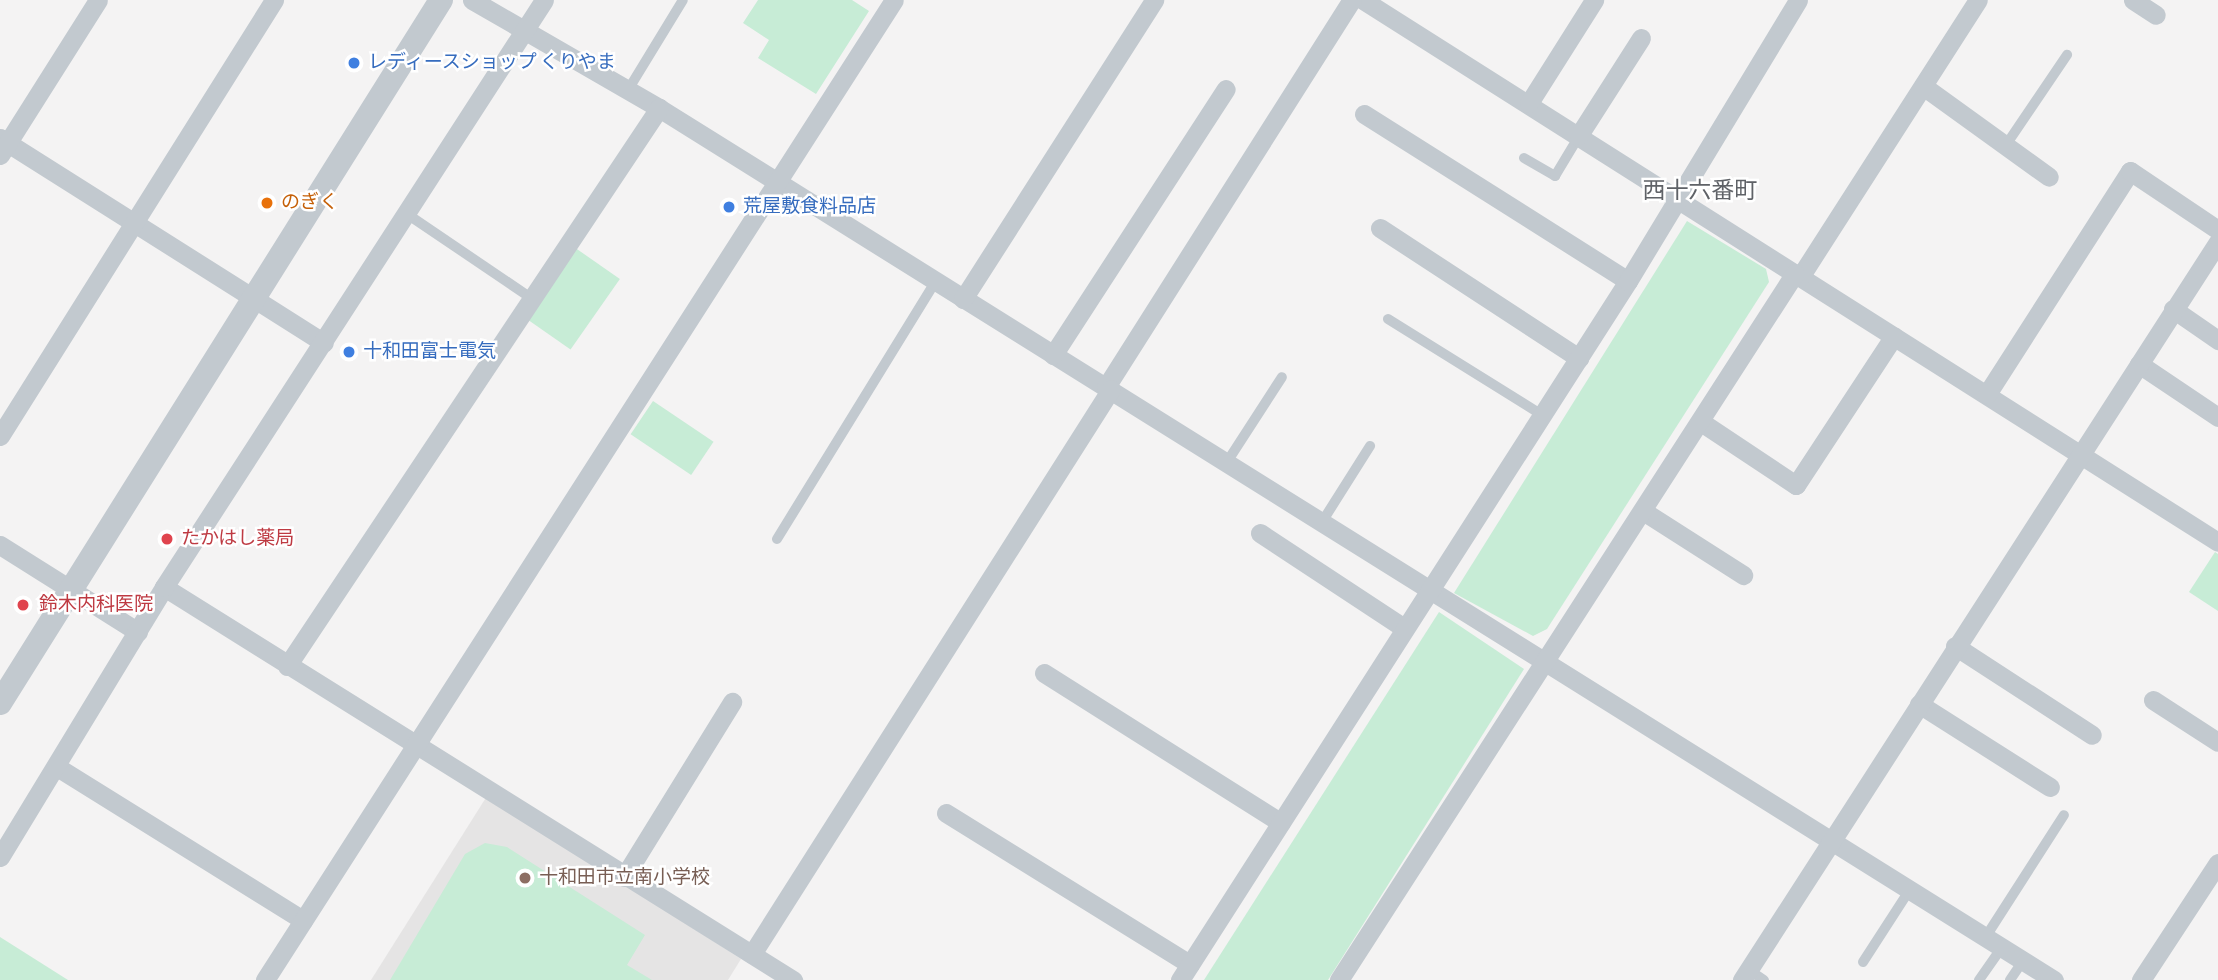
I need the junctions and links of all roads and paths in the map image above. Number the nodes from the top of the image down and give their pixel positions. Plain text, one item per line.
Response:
1 (98, 0) edge
2 (274, 0) edge
3 (441, 0) edge
4 (472, 0) edge
5 (544, 0) edge
6 (684, 0) edge
7 (894, 0) edge
8 (1154, 0) edge
9 (1352, 0) edge
10 (1363, 0) edge
11 (1594, 0) edge
12 (1798, 0) edge
13 (1978, 0) edge
14 (2133, 0) edge
15 (2156, 15) dead end
16 (525, 31) junction
17 (1641, 38) dead end
18 (2067, 55) dead end
19 (1923, 86) junction
20 (1226, 89) dead end
21 (628, 90) junction
22 (1529, 103) junction
23 (659, 108) junction
24 (1364, 114) dead end
25 (1579, 135) junction
26 (3, 145) edge
27 (2006, 145) junction
28 (1524, 158) dead end
29 (2049, 177) dead end
30 (778, 183) junction
31 (1675, 197) junction
32 (407, 214) junction
33 (134, 222) junction
34 (1380, 228) dead end
35 (2218, 230) edge
36 (2218, 242) edge
37 (1797, 275) junction
38 (1628, 281) junction
39 (935, 282) junction
40 (531, 298) junction
41 (963, 299) junction
42 (254, 300) junction
43 (2173, 309) junction
44 (1388, 319) dead end
45 (1894, 336) junction
46 (2218, 340) edge
47 (324, 343) junction
48 (1053, 355) junction
49 (1579, 358) junction
50 (2139, 365) junction
51 (1282, 377) dead end
52 (1108, 388) junction
53 (1987, 394) junction
54 (1542, 415) junction
55 (2218, 416) edge
56 (1701, 422) junction
57 (0, 436) edge
58 (1370, 446) dead end
59 (2082, 455) junction
60 (1227, 462) junction
61 (1643, 511) junction
62 (1322, 522) junction
63 (1260, 533) dead end
64 (777, 538) dead end
65 (2218, 542) edge
66 (0, 545) edge
67 (1743, 575) dead end
68 (164, 587) junction
69 (1429, 588) junction
70 (72, 590) junction
71 (1404, 628) junction
72 (138, 632) junction
73 (1955, 646) junction
74 (1543, 661) junction
75 (287, 666) junction
76 (1044, 673) dead end
77 (2153, 700) dead end
78 (732, 702) dead end
79 (0, 704) edge
80 (1919, 704) junction
81 (2092, 735) dead end
82 (2218, 742) edge
83 (414, 744) junction
84 (57, 767) junction
85 (2050, 787) dead end
86 (946, 813) dead end
87 (2064, 815) dead end
88 (1281, 823) junction
89 (1830, 841) junction
90 (0, 857) edge
91 (2218, 863) edge
92 (624, 877) junction
93 (1909, 891) junction
94 (303, 920) junction
95 (1993, 943) junction
96 (752, 954) junction
97 (2022, 961) junction
98 (1863, 962) dead end
99 (1185, 972) edge
100 (1752, 977) edge
101 (265, 980) edge
102 (793, 980) edge
103 (1339, 980) edge
104 (1979, 980) edge
105 (2010, 980) edge
106 (2054, 980) edge
107 (2141, 980) edge

1 - 26 street
2 - 33 street
3 - 42 street
4 - 16 street
5 - 16 street
6 - 21 lane
7 - 30 street
8 - 41 street
9 - 52 street
10 - 22 street
11 - 22 street
12 - 31 street
13 - 19 street
14 - 15 street
16 - 21 street
16 - 32 street
17 - 25 street
18 - 27 lane
19 - 27 street
19 - 37 street
20 - 48 street
21 - 23 street
22 - 25 street
23 - 30 street
23 - 40 street
24 - 38 street
25 - 28 lane
25 - 31 street
26 - 33 street
27 - 29 street
30 - 39 street
30 - 83 street
31 - 37 street
31 - 38 street
32 - 40 lane
32 - 47 street
33 - 42 street
33 - 57 street
34 - 49 street
35 - 53 street
36 - 43 street
37 - 45 street
37 - 56 street
38 - 49 street
39 - 41 street
39 - 64 lane
40 - 75 street
41 - 48 street
42 - 47 street
42 - 70 street
43 - 46 street
43 - 50 street
44 - 54 lane
45 - 53 street
45 - 56 street
47 - 68 street
48 - 52 street
49 - 54 street
50 - 55 street
50 - 59 street
51 - 60 lane
52 - 60 street
52 - 96 street
53 - 59 street
54 - 69 street
56 - 61 street
58 - 62 lane
59 - 65 street
59 - 73 street
60 - 62 street
61 - 67 street
61 - 74 street
62 - 69 street
63 - 71 street
66 - 70 street
68 - 72 street
68 - 75 street
69 - 71 street
69 - 74 street
70 - 72 street
70 - 79 street
71 - 88 street
72 - 84 street
73 - 80 street
73 - 81 street
74 - 89 street
74 - 103 street
75 - 83 street
76 - 88 street
77 - 82 street
78 - 92 street
80 - 85 street
80 - 89 street
83 - 92 street
83 - 94 street
84 - 90 street
84 - 94 street
86 - 99 street
87 - 95 lane
88 - 99 street
89 - 93 street
89 - 100 street
91 - 107 street
92 - 96 street
93 - 95 street
93 - 98 lane
94 - 101 street
95 - 97 street
95 - 104 lane
96 - 102 street
97 - 105 lane
97 - 106 street

